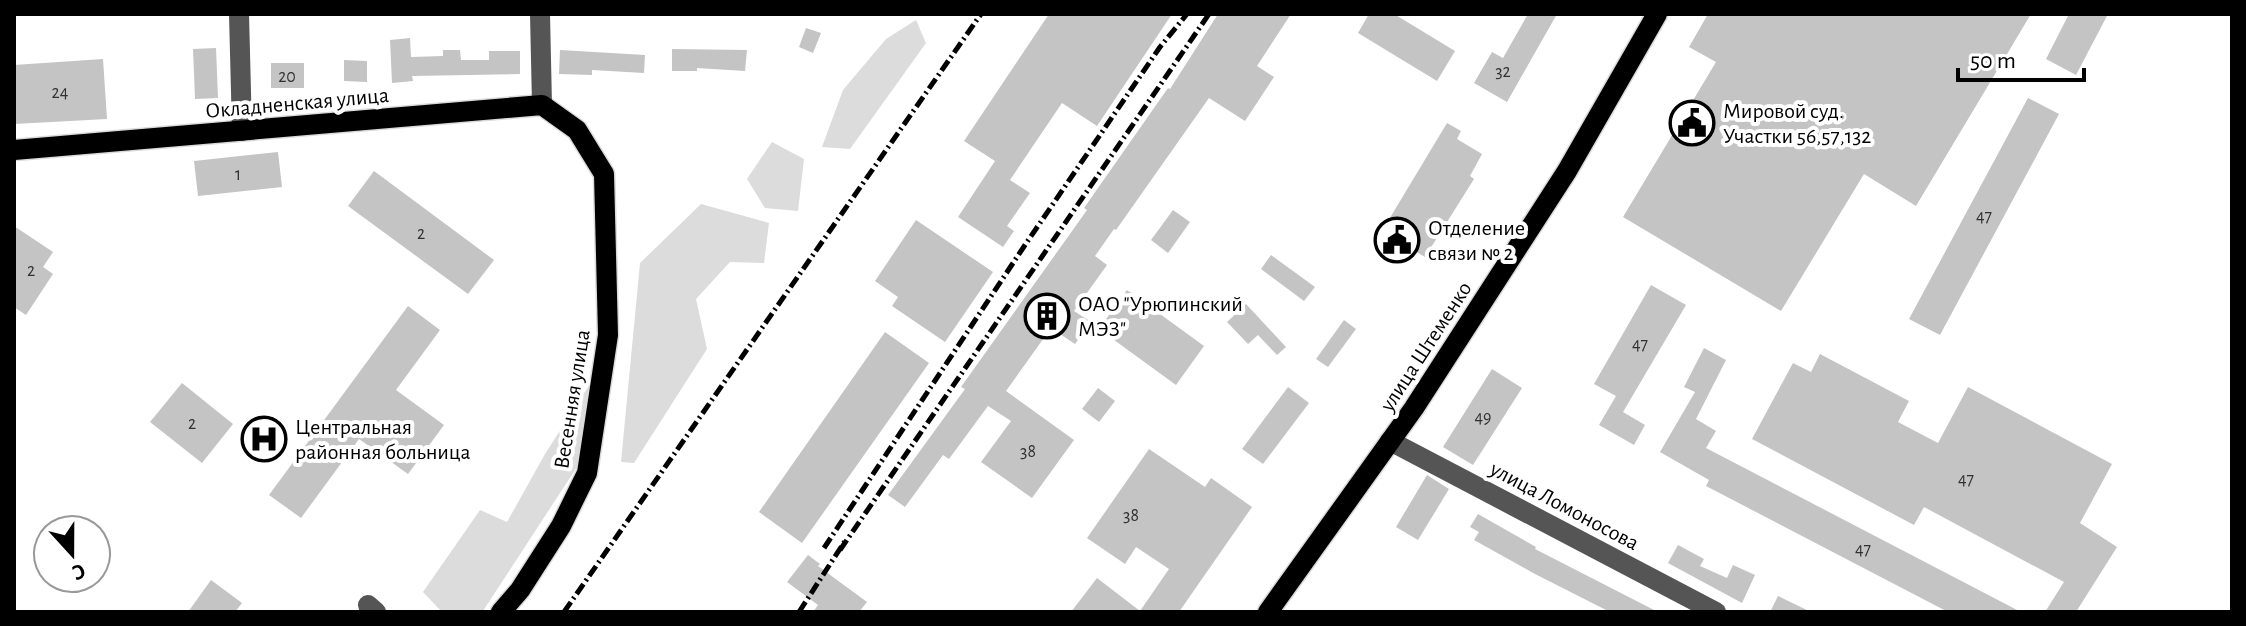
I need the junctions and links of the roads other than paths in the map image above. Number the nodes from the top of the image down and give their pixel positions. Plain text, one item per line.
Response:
1 (239, 14) edge
2 (540, 14) edge
3 (1657, 14) edge
4 (542, 105) junction
5 (242, 131) junction
6 (14, 150) edge
7 (1390, 441) junction
8 (501, 612) edge
9 (1268, 612) edge
10 (1716, 612) edge

1 - 5 street
2 - 4 street
3 - 7 main road, улица Штеменко
4 - 5 main road, Окладненская улица
4 - 8 main road, Весенняя улица
5 - 6 main road, Окладненская улица
7 - 9 main road, улица Штеменко
7 - 10 street, улица Ломоносова

